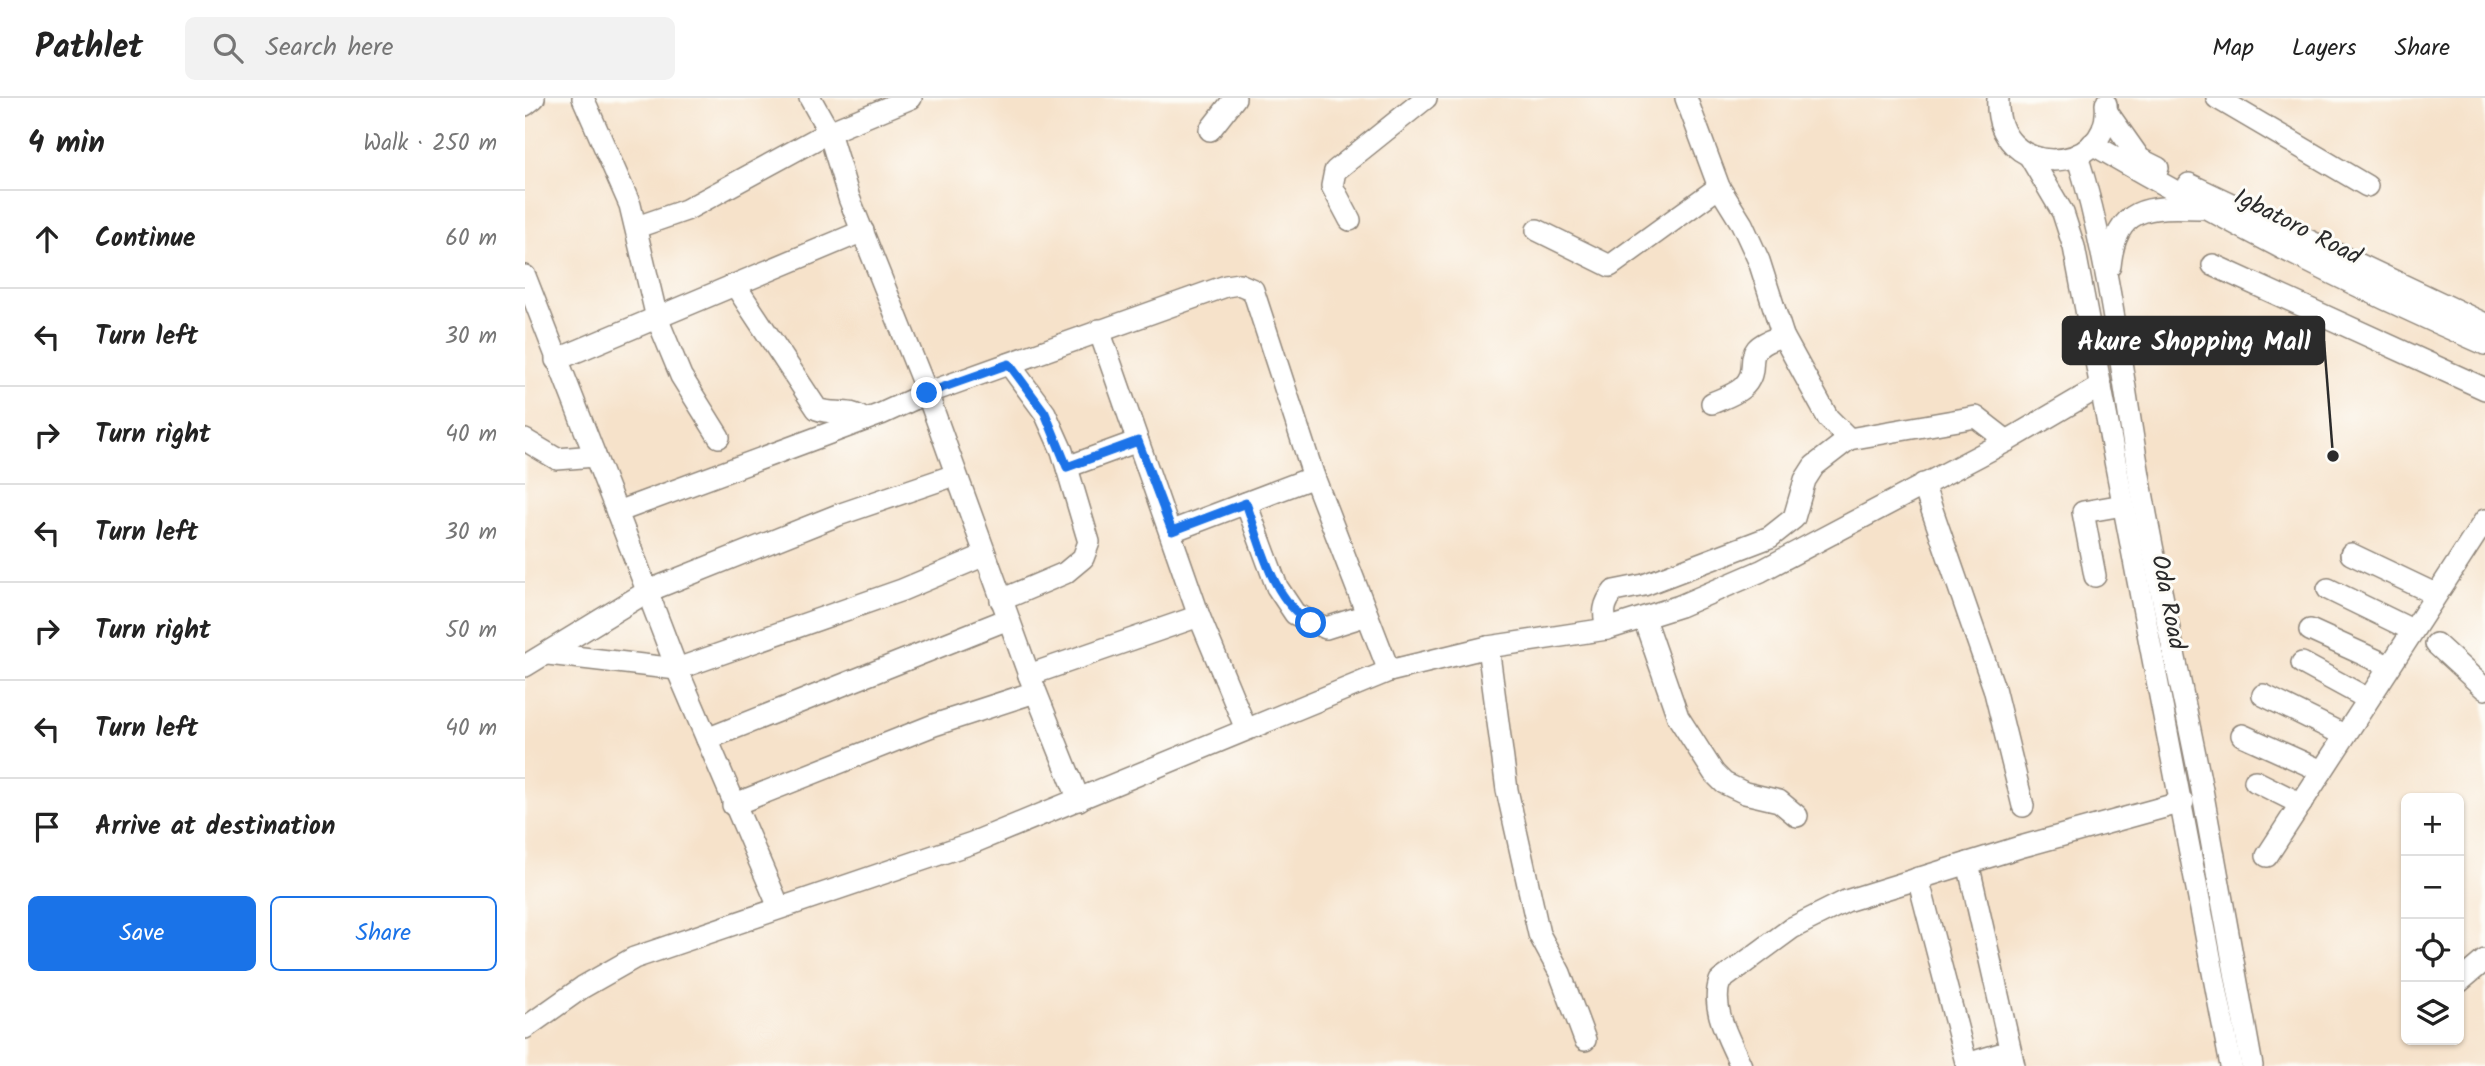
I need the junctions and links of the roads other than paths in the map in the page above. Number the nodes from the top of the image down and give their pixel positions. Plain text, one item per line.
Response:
1 (534, 98) edge
2 (583, 98) edge
3 (810, 98) edge
4 (911, 98) edge
5 (1234, 98) edge
6 (1426, 98) edge
7 (1686, 98) edge
8 (1989, 98) edge
9 (2217, 98) edge
10 (525, 105) edge
11 (2106, 105) edge
12 (1999, 108) edge
13 (1210, 130) dead end
14 (829, 132) junction
15 (2085, 150) junction
16 (2030, 157) junction
17 (2367, 186) dead end
18 (1719, 187) junction
19 (2204, 208) junction
20 (1350, 220) dead end
21 (637, 227) junction
22 (1537, 230) dead end
23 (863, 231) junction
24 (2213, 265) dead end
25 (525, 276) edge
26 (2109, 282) junction
27 (735, 285) junction
28 (657, 318) junction
29 (2485, 324) edge
30 (1099, 330) junction
31 (1783, 336) junction
32 (2485, 344) edge
33 (556, 360) junction
34 (1009, 364) junction
35 (2101, 386) junction
36 (2485, 389) edge
37 (927, 393) junction
38 (1711, 403) dead end
39 (865, 420) junction
40 (719, 437) dead end
41 (1849, 439) junction
42 (525, 440) edge
43 (1138, 441) junction
44 (2007, 441) junction
45 (595, 456) junction
46 (1067, 467) junction
47 (955, 475) junction
48 (1314, 477) junction
49 (1923, 484) junction
50 (1246, 503) junction
51 (2123, 505) junction
52 (617, 512) junction
53 (2485, 520) edge
54 (1172, 531) junction
55 (2351, 554) dead end
56 (985, 555) junction
57 (2095, 576) dead end
58 (2329, 589) dead end
59 (648, 591) junction
60 (2435, 594) junction
61 (1005, 609) junction
62 (1367, 615) junction
63 (1199, 616) junction
64 (1644, 619) junction
65 (1607, 629) junction
66 (2310, 630) dead end
67 (2412, 630) junction
68 (2436, 644) dead end
69 (1488, 647) junction
70 (548, 654) junction
71 (2302, 663) dead end
72 (525, 666) edge
73 (2389, 666) junction
74 (677, 668) junction
75 (1389, 671) junction
76 (1032, 683) junction
77 (2485, 689) edge
78 (2263, 695) dead end
79 (2368, 699) junction
80 (1245, 729) junction
81 (2242, 735) dead end
82 (2344, 735) junction
83 (707, 739) junction
84 (2322, 771) junction
85 (2255, 782) dead end
86 (1079, 800) junction
87 (2183, 802) junction
88 (2301, 804) junction
89 (733, 805) junction
90 (2023, 806) dead end
91 (1797, 816) dead end
92 (2267, 856) dead end
93 (1968, 863) junction
94 (1918, 878) junction
95 (779, 907) junction
96 (2485, 960) edge
97 (2464, 978) edge
98 (525, 1028) edge
99 (1585, 1041) dead end
100 (2012, 1058) edge
101 (1967, 1065) edge
102 (1741, 1066) edge
103 (2231, 1066) edge
104 (2252, 1066) edge

1 - 10 street
2 - 21 street
3 - 14 street
4 - 14 street
5 - 13 street
6 - 20 street
7 - 18 street
8 - 12 street, Oda Road
9 - 17 street
11 - 15 street
11 - 29 street, Igbatoro Road
12 - 16 street, Oda Road
14 - 21 street
14 - 23 street
15 - 16 street
15 - 19 street, Igbatoro Road
15 - 26 street, Oda Road
16 - 35 street, Oda Road
18 - 22 street
18 - 31 street
19 - 26 street
19 - 32 street, Igbatoro Road
21 - 28 street
23 - 27 street
23 - 37 street
24 - 36 street
25 - 33 street
26 - 104 street, Oda Road
27 - 28 street
27 - 39 street
28 - 33 street
28 - 40 street
30 - 34 street
30 - 43 street
30 - 48 street
31 - 38 street
31 - 41 street
33 - 45 street
34 - 37 street
34 - 46 street
35 - 44 street
35 - 51 street, Oda Road
37 - 39 street
37 - 47 street
39 - 52 street
41 - 44 street
41 - 65 street
42 - 45 street
43 - 46 street
43 - 54 street
44 - 49 street
45 - 52 street
46 - 61 street
47 - 56 street
47 - 59 street
48 - 50 street
48 - 62 street
49 - 64 street
49 - 90 street
50 - 54 street
50 - 62 street
51 - 57 street
51 - 87 street, Oda Road
52 - 59 street
53 - 60 street
54 - 63 street
55 - 60 street
56 - 61 street
56 - 74 street
58 - 67 street
59 - 70 street
59 - 74 street
60 - 67 street
61 - 76 street
61 - 83 street
62 - 75 street
63 - 76 street
63 - 80 street
64 - 65 street
64 - 91 street
65 - 69 street
66 - 73 street
67 - 73 street
68 - 77 street
69 - 75 street
69 - 99 street
70 - 72 street
70 - 74 street
71 - 79 street
73 - 79 street
74 - 83 street
75 - 80 street
76 - 86 street
76 - 89 street
78 - 82 street
79 - 82 street
80 - 86 street
81 - 84 street
82 - 84 street
83 - 89 street
84 - 88 street
85 - 88 street
86 - 95 street
87 - 93 street
87 - 103 street, Oda Road
88 - 92 street
89 - 95 street
93 - 94 street
93 - 100 street
94 - 101 street
94 - 102 street
95 - 98 street
96 - 97 street
100 - 101 street

